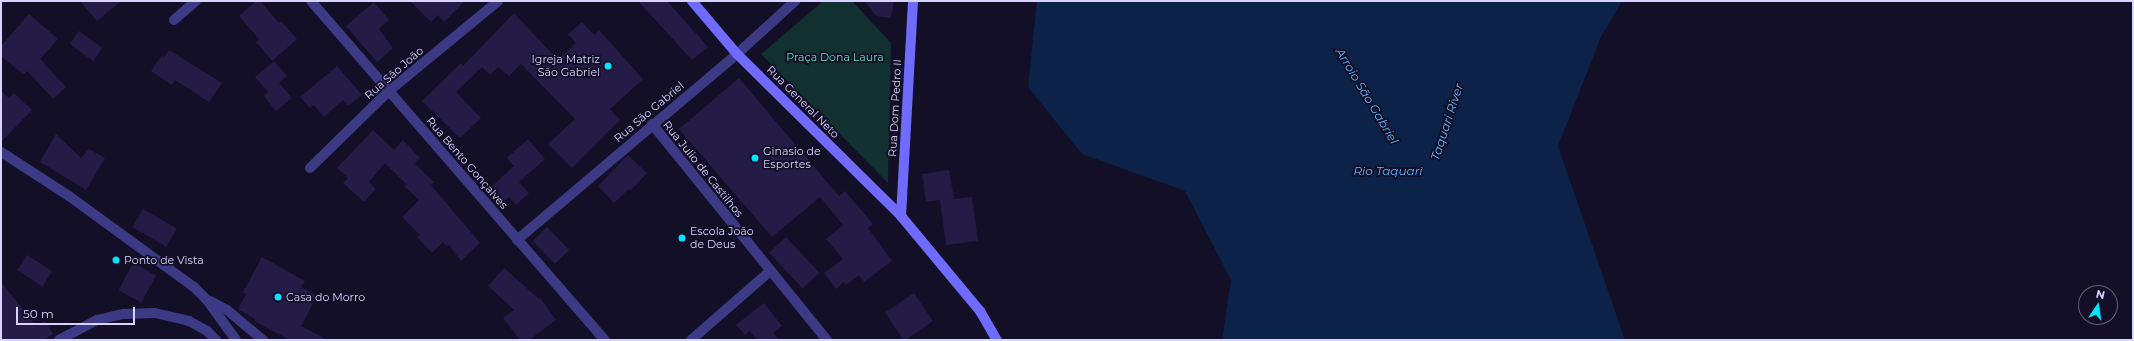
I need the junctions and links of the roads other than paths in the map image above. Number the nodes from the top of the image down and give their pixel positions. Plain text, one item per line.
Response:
1 (196, 1) edge
2 (311, 1) edge
3 (498, 1) edge
4 (692, 1) edge
5 (795, 1) edge
6 (913, 1) edge
7 (174, 20) dead end
8 (737, 54) junction
9 (389, 91) junction
10 (652, 124) junction
11 (1, 152) edge
12 (310, 168) dead end
13 (900, 216) junction
14 (517, 240) junction
15 (770, 271) junction
16 (207, 300) junction
17 (59, 340) edge
18 (216, 340) edge
19 (236, 340) edge
20 (263, 340) edge
21 (605, 340) edge
22 (691, 340) edge
23 (827, 340) edge
24 (997, 340) edge

1 - 7 street
2 - 9 street, Rua Bento Gonçalves
3 - 9 street, Rua São João
4 - 8 main road, Rua General Neto
5 - 8 street, Rua São Gabriel
6 - 13 main road, Rua Dom Pedro II
8 - 10 street, Rua São Gabriel
8 - 13 main road, Rua General Neto
9 - 12 street, Rua São João
9 - 14 street, Rua Bento Gonçalves
10 - 14 street, Rua São Gabriel
10 - 15 street, Rua Julio de Castilhos
11 - 16 street
13 - 24 main road, Rua General Neto
14 - 21 street, Rua Bento Gonçalves
15 - 22 street
15 - 23 street, Rua Julio de Castilhos
16 - 19 street
16 - 20 street
17 - 18 street

